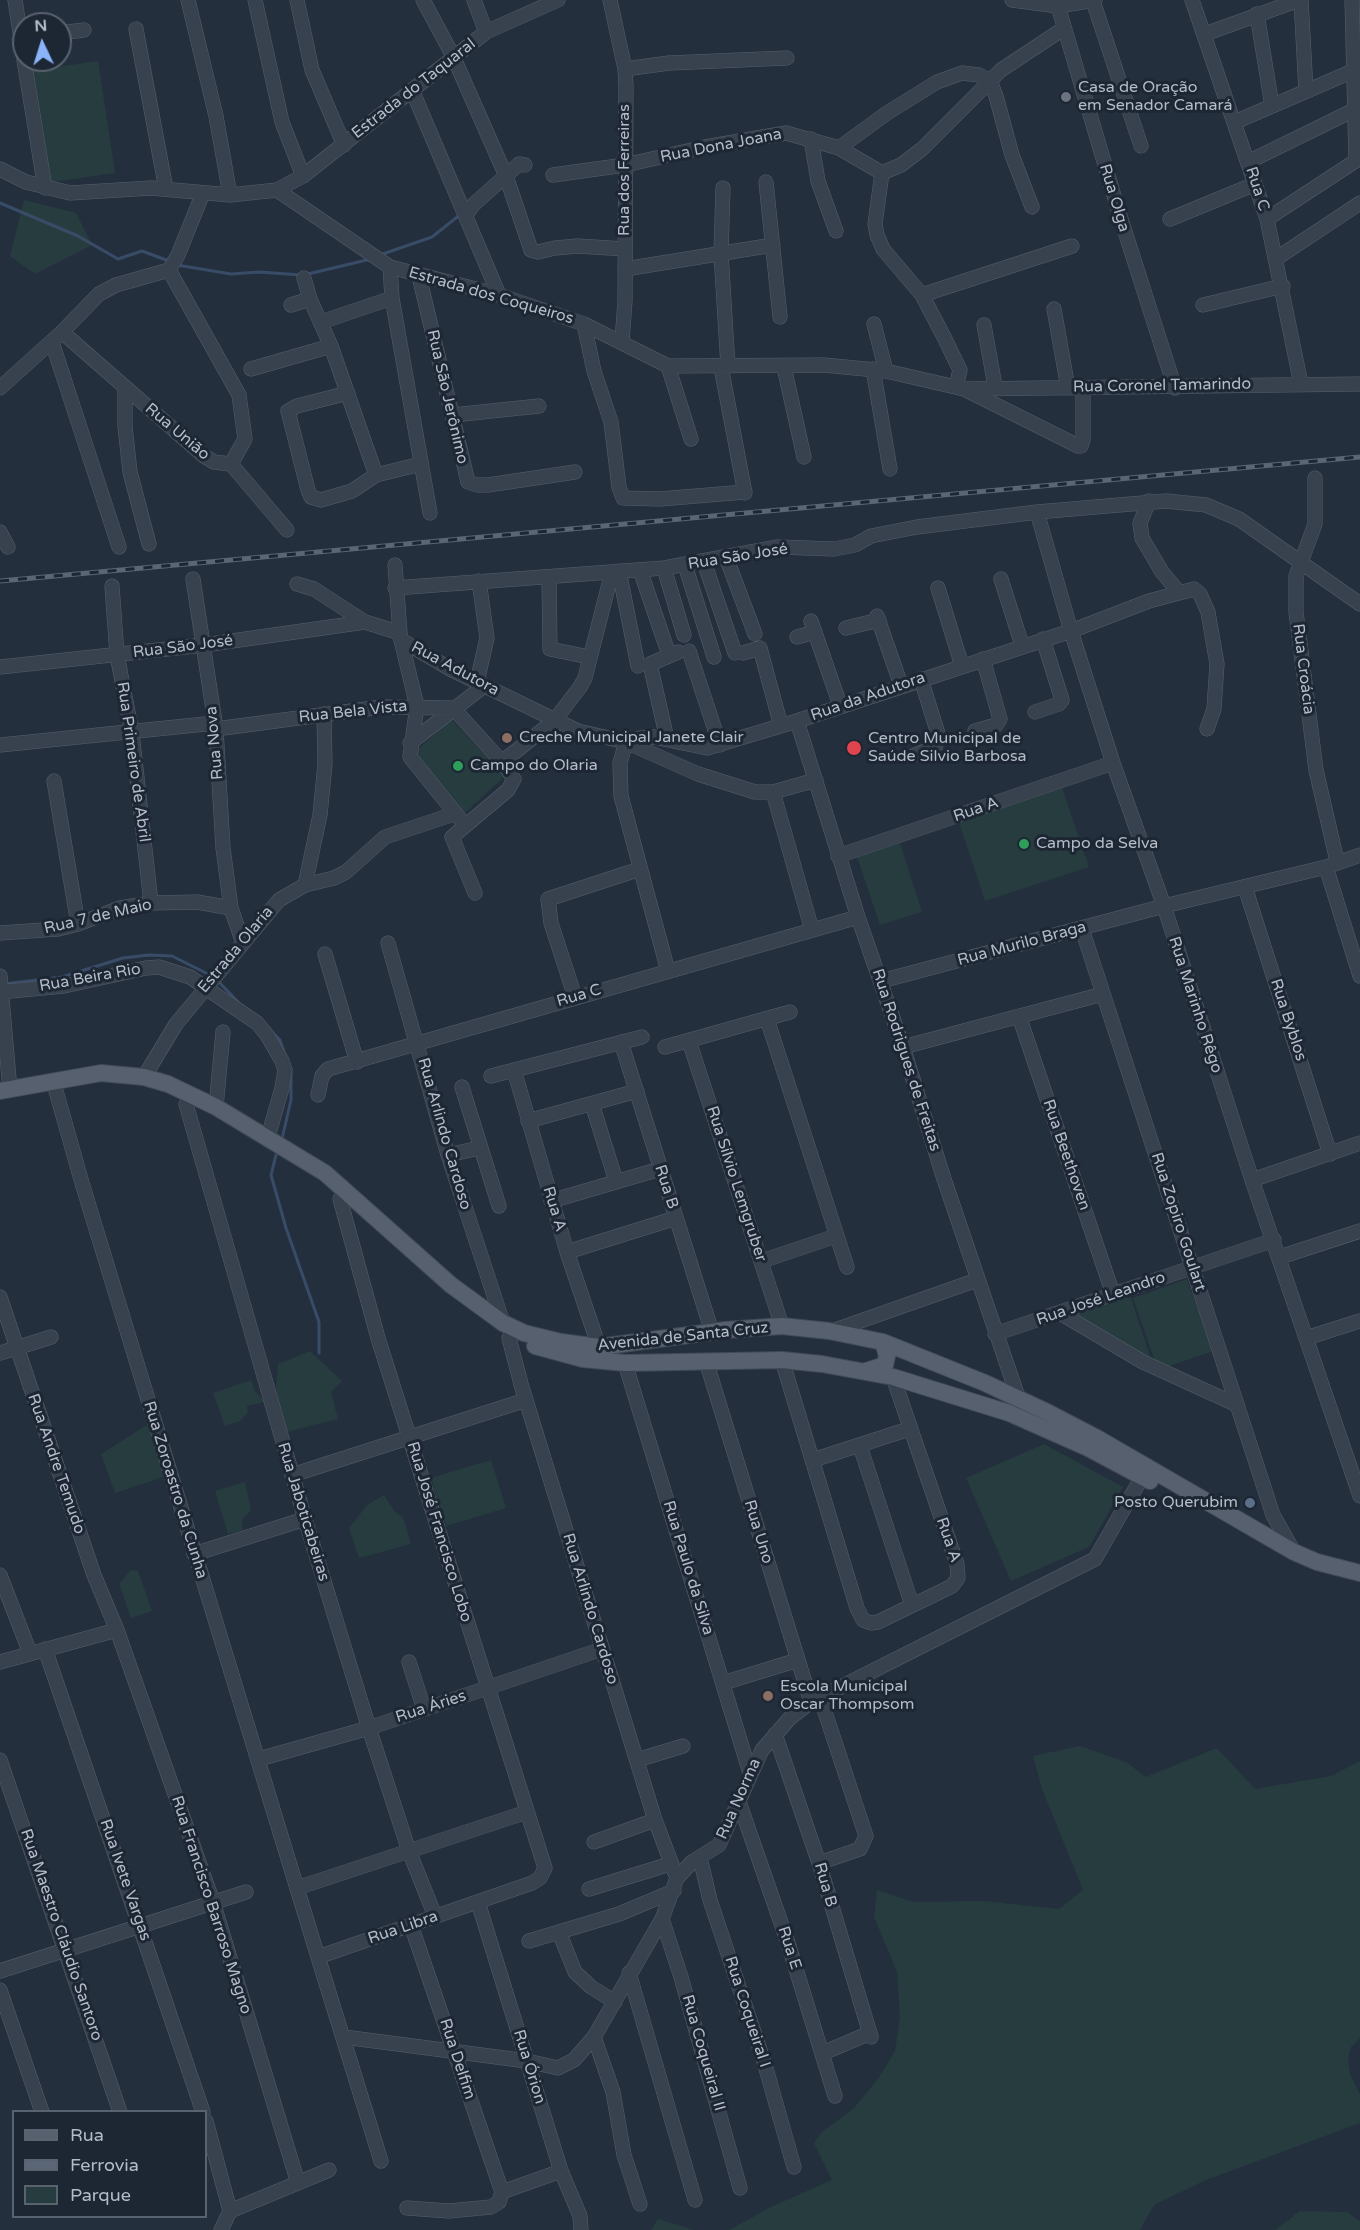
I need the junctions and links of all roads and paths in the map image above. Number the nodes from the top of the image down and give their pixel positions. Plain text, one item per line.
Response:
1 (188, 0) edge
2 (255, 0) edge
3 (297, 0) edge
4 (423, 0) edge
5 (474, 0) edge
6 (610, 0) edge
7 (1012, 0) edge
8 (1094, 0) edge
9 (1192, 0) edge
10 (1300, 0) edge
11 (1352, 0) edge
12 (548, 1) edge
13 (1058, 6) junction
14 (1257, 14) junction
15 (136, 29) dead end
16 (1063, 29) junction
17 (84, 30) dead end
18 (72, 32) edge
19 (486, 32) junction
20 (1205, 34) junction
21 (453, 56) junction
22 (787, 58) dead end
23 (625, 69) junction
24 (1353, 71) junction
25 (26, 72) edge
26 (990, 81) junction
27 (412, 90) junction
28 (1306, 91) junction
29 (1272, 106) junction
30 (1354, 110) junction
31 (1235, 122) junction
32 (812, 139) junction
33 (344, 144) junction
34 (1141, 146) dead end
35 (839, 148) junction
36 (1358, 159) edge
37 (1248, 162) junction
38 (525, 165) dead end
39 (625, 165) junction
40 (0, 169) edge
41 (882, 173) junction
42 (553, 175) dead end
43 (303, 176) junction
44 (506, 176) junction
45 (766, 182) dead end
46 (1255, 184) junction
47 (45, 188) junction
48 (723, 188) dead end
49 (166, 189) junction
50 (277, 190) junction
51 (203, 193) junction
52 (230, 195) junction
53 (1360, 203) edge
54 (1032, 207) dead end
55 (465, 212) junction
56 (1170, 219) dead end
57 (1267, 219) junction
58 (836, 231) dead end
59 (773, 245) junction
60 (1072, 246) dead end
61 (625, 249) junction
62 (722, 253) junction
63 (1277, 258) junction
64 (379, 260) junction
65 (173, 264) junction
66 (625, 269) junction
67 (419, 276) junction
68 (304, 278) dead end
69 (1283, 286) junction
70 (499, 295) junction
71 (921, 295) junction
72 (392, 298) junction
73 (310, 299) junction
74 (291, 305) dead end
75 (1203, 305) dead end
76 (1054, 309) dead end
77 (780, 317) dead end
78 (321, 322) junction
79 (584, 324) junction
80 (874, 324) dead end
81 (984, 325) dead end
82 (57, 337) junction
83 (622, 342) junction
84 (332, 346) junction
85 (668, 366) junction
86 (725, 367) junction
87 (784, 367) junction
88 (251, 369) dead end
89 (879, 370) junction
90 (1301, 384) junction
91 (1360, 384) edge
92 (995, 386) junction
93 (1083, 387) junction
94 (0, 388) edge
95 (125, 388) junction
96 (960, 388) junction
97 (1068, 388) junction
98 (1175, 388) junction
99 (348, 393) junction
100 (538, 406) dead end
101 (453, 415) junction
102 (691, 439) dead end
103 (804, 457) dead end
104 (231, 464) junction
105 (421, 465) junction
106 (890, 469) dead end
107 (575, 472) dead end
108 (376, 475) junction
109 (1315, 478) dead end
110 (1149, 501) junction
111 (1037, 512) junction
112 (430, 513) dead end
113 (287, 530) dead end
114 (0, 532) edge
115 (149, 544) dead end
116 (8, 547) dead end
117 (119, 547) dead end
118 (726, 557) junction
119 (704, 562) junction
120 (1303, 562) junction
121 (395, 564) dead end
122 (685, 565) junction
123 (664, 568) junction
124 (640, 570) junction
125 (615, 572) junction
126 (549, 577) junction
127 (193, 579) dead end
128 (1001, 579) dead end
129 (479, 581) junction
130 (297, 584) dead end
131 (112, 586) dead end
132 (395, 588) junction
133 (938, 588) dead end
134 (1178, 591) junction
135 (1360, 604) edge
136 (365, 622) junction
137 (846, 628) dead end
138 (1071, 631) junction
139 (755, 634) dead end
140 (684, 635) dead end
141 (401, 636) junction
142 (797, 637) dead end
143 (1043, 639) junction
144 (204, 645) junction
145 (1023, 645) junction
146 (678, 650) junction
147 (117, 655) junction
148 (589, 657) junction
149 (714, 657) dead end
150 (984, 659) junction
151 (638, 666) dead end
152 (962, 666) junction
153 (0, 667) edge
154 (921, 679) junction
155 (480, 684) junction
156 (902, 685) junction
157 (840, 705) junction
158 (417, 706) junction
159 (453, 708) junction
160 (1035, 712) dead end
161 (324, 714) junction
162 (554, 721) junction
163 (797, 721) junction
164 (216, 726) junction
165 (781, 726) junction
166 (1207, 729) dead end
167 (975, 731) dead end
168 (132, 733) junction
169 (668, 739) junction
170 (626, 742) junction
171 (410, 743) junction
172 (0, 745) edge
173 (720, 745) junction
174 (915, 755) dead end
175 (502, 762) junction
176 (1113, 763) junction
177 (816, 780) junction
178 (54, 781) dead end
179 (773, 792) junction
180 (454, 814) junction
181 (466, 825) junction
182 (1360, 855) edge
183 (838, 856) junction
184 (1331, 864) junction
185 (640, 869) junction
186 (305, 885) junction
187 (1245, 887) junction
188 (475, 893) dead end
189 (151, 903) junction
190 (1164, 906) junction
191 (231, 908) junction
192 (858, 917) junction
193 (78, 924) junction
194 (1082, 929) junction
195 (812, 930) junction
196 (0, 933) edge
197 (243, 943) junction
198 (388, 943) dead end
199 (325, 954) dead end
200 (668, 971) junction
201 (1360, 976) edge
202 (881, 981) junction
203 (0, 985) edge
204 (207, 985) junction
205 (1103, 994) junction
206 (575, 997) junction
207 (790, 1012) dead end
208 (1019, 1016) junction
209 (767, 1019) junction
210 (223, 1032) dead end
211 (642, 1037) dead end
212 (689, 1041) junction
213 (621, 1042) junction
214 (418, 1044) junction
215 (665, 1047) dead end
216 (903, 1047) junction
217 (357, 1062) junction
218 (514, 1070) junction
219 (491, 1076) dead end
220 (144, 1077) junction
221 (462, 1087) dead end
222 (56, 1091) junction
223 (637, 1091) junction
224 (3, 1094) edge
225 (318, 1095) dead end
226 (186, 1104) junction
227 (592, 1104) junction
228 (216, 1107) junction
229 (528, 1122) junction
230 (1360, 1143) edge
231 (277, 1147) junction
232 (479, 1148) junction
233 (1330, 1154) junction
234 (448, 1155) junction
235 (660, 1169) junction
236 (1252, 1180) junction
237 (616, 1181) junction
238 (340, 1199) junction
239 (551, 1202) junction
240 (499, 1206) dead end
241 (676, 1218) junction
242 (1360, 1231) edge
243 (836, 1236) junction
244 (1274, 1240) junction
245 (567, 1252) junction
246 (1280, 1257) junction
247 (762, 1261) junction
248 (847, 1267) dead end
249 (1194, 1268) junction
250 (977, 1280) junction
251 (1113, 1294) junction
252 (0, 1297) edge
253 (1060, 1313) junction
254 (1360, 1321) edge
255 (782, 1326) junction
256 (506, 1330) junction
257 (829, 1331) junction
258 (712, 1332) junction
259 (995, 1334) junction
260 (51, 1337) dead end
261 (1306, 1338) junction
262 (883, 1342) junction
263 (599, 1347) junction
264 (17, 1348) junction
265 (0, 1353) edge
266 (782, 1360) junction
267 (706, 1361) junction
268 (625, 1363) junction
269 (862, 1371) junction
270 (893, 1377) junction
271 (1018, 1397) junction
272 (526, 1400) junction
273 (1237, 1405) junction
274 (909, 1429) junction
275 (410, 1436) junction
276 (860, 1446) junction
277 (813, 1460) junction
278 (292, 1475) junction
279 (1142, 1477) junction
280 (1360, 1496) edge
281 (1273, 1515) junction
282 (305, 1519) junction
283 (1251, 1529) junction
284 (1294, 1552) junction
285 (194, 1554) junction
286 (1360, 1573) edge
287 (0, 1575) edge
288 (1360, 1582) edge
289 (912, 1605) junction
290 (117, 1630) junction
291 (45, 1649) junction
292 (602, 1649) junction
293 (30, 1653) junction
294 (798, 1659) junction
295 (0, 1662) edge
296 (410, 1662) dead end
297 (723, 1683) junction
298 (487, 1688) junction
299 (816, 1699) junction
300 (424, 1709) junction
301 (369, 1728) junction
302 (775, 1734) junction
303 (683, 1746) dead end
304 (259, 1759) junction
305 (0, 1760) edge
306 (637, 1760) junction
307 (750, 1773) junction
308 (739, 1802) junction
309 (527, 1812) junction
310 (655, 1820) junction
311 (594, 1842) dead end
312 (409, 1851) junction
313 (700, 1858) junction
314 (819, 1863) junction
315 (544, 1864) joint
316 (670, 1864) junction
317 (676, 1884) junction
318 (297, 1888) junction
319 (589, 1889) dead end
320 (246, 1892) dead end
321 (213, 1902) junction
322 (478, 1902) junction
323 (435, 1917) junction
324 (662, 1919) junction
325 (140, 1924) junction
326 (411, 1925) junction
327 (560, 1932) junction
328 (529, 1941) dead end
329 (66, 1948) junction
330 (318, 1957) junction
331 (0, 1971) edge
332 (629, 1973) junction
333 (0, 1990) edge
334 (615, 2002) junction
335 (344, 2037) junction
336 (594, 2037) junction
337 (454, 2051) junction
338 (823, 2053) junction
339 (526, 2061) junction
340 (835, 2096) dead end
341 (41, 2110) edge
342 (119, 2110) edge
343 (201, 2110) edge
344 (207, 2130) edge
345 (381, 2161) dead end
346 (794, 2167) dead end
347 (330, 2170) dead end
348 (561, 2171) junction
349 (297, 2183) junction
350 (740, 2188) dead end
351 (502, 2192) junction
352 (695, 2200) dead end
353 (640, 2204) dead end
354 (407, 2208) dead end
355 (230, 2211) junction
356 (221, 2230) edge
357 (581, 2230) edge

1 - 52 street
2 - 43 street
3 - 33 street
4 - 21 street
5 - 19 street
6 - 23 street, Rua dos Ferreiras
7 - 13 street
8 - 13 street
8 - 34 street
9 - 20 street, Rua C
10 - 14 street
10 - 28 street
11 - 24 street
12 - 19 street, Estrada do Taquaral
13 - 16 street, Rua Olga
14 - 20 street
14 - 29 street
15 - 49 street
16 - 26 street
16 - 98 street, Rua Olga
17 - 18 street
19 - 21 street, Estrada do Taquaral
20 - 31 street, Rua C
21 - 27 street, Estrada do Taquaral
21 - 44 street
22 - 23 street
23 - 39 street, Rua dos Ferreiras
24 - 28 street
24 - 30 street
25 - 47 street
26 - 35 street
26 - 41 street
26 - 54 street
27 - 33 street, Estrada do Taquaral
27 - 55 street
28 - 29 street
29 - 31 street
30 - 36 street
30 - 37 street
31 - 37 street, Rua C
32 - 35 street, Rua Dona Joana
32 - 39 street, Rua Dona Joana
32 - 58 street
33 - 43 street, Estrada do Taquaral
35 - 41 street, Rua Dona Joana
36 - 57 street
37 - 46 street, Rua C
38 - 44 street
39 - 42 street, Rua Dona Joana
39 - 61 street, Rua dos Ferreiras
40 - 47 street
41 - 71 street
43 - 50 street, Estrada do Taquaral
44 - 55 street
44 - 61 street
45 - 59 street
46 - 56 street
46 - 57 street, Rua C
47 - 49 street
48 - 62 street
49 - 51 street
50 - 52 street
50 - 64 street, Estrada dos Coqueiros
51 - 52 street
51 - 65 street
53 - 63 street
55 - 70 street
57 - 63 street, Rua C
59 - 62 street
59 - 77 street
60 - 71 street
61 - 66 street, Rua dos Ferreiras
62 - 66 street
62 - 86 street
63 - 69 street, Rua C
64 - 67 street, Estrada dos Coqueiros
64 - 72 street
65 - 82 street
65 - 104 street
66 - 83 street, Rua dos Ferreiras
67 - 70 street, Estrada dos Coqueiros
67 - 101 street, Rua São Jerônimo
68 - 73 street
69 - 75 street
69 - 90 street, Rua C
70 - 79 street, Estrada dos Coqueiros
71 - 96 street
72 - 78 street
72 - 105 street
73 - 74 street
73 - 78 street
76 - 97 street
78 - 84 street
79 - 83 street, Estrada dos Coqueiros
79 - 86 street
80 - 89 street
81 - 92 street
82 - 94 street
82 - 95 street, Rua União
82 - 117 street
83 - 85 street, Estrada dos Coqueiros
84 - 88 street
84 - 99 street
85 - 86 street, Estrada dos Coqueiros
85 - 102 street
86 - 87 street, Estrada dos Coqueiros
87 - 89 street, Estrada dos Coqueiros
87 - 103 street
89 - 96 street, Estrada dos Coqueiros
89 - 106 street
90 - 91 street, Rua Coronel Tamarindo
90 - 98 street, Rua Coronel Tamarindo
92 - 96 street, Rua Coronel Tamarindo
92 - 97 street, Rua Coronel Tamarindo
93 - 96 street, Estrada dos Coqueiros
93 - 97 street, Rua Coronel Tamarindo
93 - 98 street, Rua Coronel Tamarindo
95 - 104 street, Rua União
95 - 115 street
99 - 108 street
99 - 108 street
100 - 101 street
101 - 107 street, Rua São Jerônimo
104 - 113 street, Rua União
105 - 108 street
105 - 112 street
109 - 120 street, Rua Croácia
110 - 111 street, Rua São José
110 - 120 street
110 - 134 street
111 - 118 street, Rua São José
111 - 138 street, Rua Marinho Rêgo
114 - 116 street
118 - 119 street, Rua São José
118 - 139 street
119 - 122 street, Rua São José
119 - 165 street
120 - 135 street
120 - 184 street, Rua Croácia
121 - 132 street
122 - 123 street, Rua São José
122 - 149 street
123 - 124 street, Rua São José
123 - 140 street
124 - 125 street, Rua São José
124 - 146 street
125 - 126 street, Rua São José
125 - 148 street
125 - 151 street
126 - 129 street, Rua São José
126 - 148 street
127 - 144 street, Rua Nova
128 - 145 street
129 - 132 street, Rua São José
129 - 155 street
130 - 136 street, Rua Adutora
131 - 147 street, Rua Primeiro de Abril
132 - 141 street
133 - 152 street
134 - 138 street, Rua da Adutora
134 - 166 street
136 - 141 street, Rua Adutora
136 - 144 street, Rua São José
137 - 156 street
138 - 143 street, Rua da Adutora
138 - 176 street, Rua Marinho Rêgo
141 - 155 street, Rua Adutora
141 - 158 street
142 - 157 street
143 - 145 street, Rua da Adutora
143 - 160 street
144 - 147 street, Rua São José
144 - 164 street, Rua Nova
145 - 150 street, Rua da Adutora
146 - 169 street
146 - 173 street
147 - 153 street, Rua São José
147 - 168 street, Rua Primeiro de Abril
148 - 162 street
150 - 152 street, Rua da Adutora
150 - 167 street
152 - 154 street, Rua da Adutora
154 - 156 street, Rua da Adutora
154 - 174 street
155 - 159 street
155 - 162 street, Rua Adutora
156 - 157 street, Rua da Adutora
157 - 163 street, Rua da Adutora
158 - 159 street, Rua Bela Vista
158 - 161 street, Rua Bela Vista
158 - 171 street
159 - 171 street
159 - 175 street
161 - 164 street, Rua Bela Vista
161 - 186 street
162 - 170 street, Rua da Adutora
162 - 175 street
163 - 165 street, Rua da Adutora
163 - 177 street, Rua Rodrigues de Freitas
164 - 168 street, Rua Bela Vista
164 - 191 street, Rua Nova
165 - 173 street, Rua da Adutora
168 - 172 street, Rua Bela Vista
168 - 189 street, Rua Primeiro de Abril
169 - 170 street, Rua da Adutora
169 - 173 street, Rua da Adutora
170 - 179 street
170 - 185 street
171 - 180 street
175 - 181 street
176 - 183 street, Rua A
176 - 190 street, Rua Marinho Rêgo
177 - 179 street
177 - 183 street, Rua Rodrigues de Freitas
178 - 193 street
179 - 195 street
180 - 181 street
180 - 186 street, Estrada Olaria
181 - 188 street
182 - 184 street, Rua Murilo Braga
183 - 192 street, Rua Rodrigues de Freitas
184 - 187 street, Rua Murilo Braga
184 - 201 street, Rua Croácia
185 - 200 street
185 - 206 street
186 - 197 street, Estrada Olaria
187 - 190 street, Rua Murilo Braga
187 - 233 street, Rua Byblos
189 - 191 street, Rua 7 de Maio
189 - 193 street, Rua 7 de Maio
190 - 194 street, Rua Murilo Braga
190 - 236 street, Rua Marinho Rêgo
191 - 197 street
192 - 195 street, Rua C
192 - 202 street, Rua Rodrigues de Freitas
193 - 196 street, Rua 7 de Maio
194 - 202 street, Rua Murilo Braga
194 - 205 street, Rua Zopiro Goulart
195 - 200 street, Rua C
197 - 204 street, Estrada Olaria
198 - 214 street, Rua Arlindo Cardoso
199 - 217 street
200 - 206 street, Rua C
202 - 216 street, Rua Rodrigues de Freitas
203 - 204 street, Rua Beira Rio
203 - 224 street
204 - 220 street, Estrada Olaria
204 - 231 street, Rua Beira Rio
205 - 208 street
205 - 249 street, Rua Zopiro Goulart
206 - 214 street, Rua C
207 - 209 street
208 - 216 street
208 - 251 street, Rua Beethoven
209 - 212 street
209 - 243 street
210 - 228 street
211 - 213 street
212 - 215 street
212 - 247 street, Rua Sílvio Lemgruber
213 - 218 street
213 - 223 street, Rua B
214 - 217 street, Rua C
214 - 234 street, Rua Arlindo Cardoso
216 - 250 street, Rua Rodrigues de Freitas
217 - 225 street, Rua C
218 - 219 street
218 - 229 street, Rua A
220 - 224 main road, Avenida de Santa Cruz
220 - 228 main road, Avenida de Santa Cruz
221 - 232 street
222 - 224 main road, Avenida de Santa Cruz
222 - 226 main road, Avenida de Santa Cruz
222 - 285 street, Rua Zoroastro da Cunha
223 - 227 street
223 - 235 street, Rua B
226 - 231 main road, Avenida de Santa Cruz
226 - 278 street, Rua Jaboticabeiras
227 - 229 street
227 - 237 street
228 - 231 main road, Avenida de Santa Cruz
229 - 239 street, Rua A
230 - 233 street
231 - 238 main road, Avenida de Santa Cruz
231 - 256 main road, Avenida de Santa Cruz
232 - 234 street
232 - 240 street
233 - 236 street
234 - 256 street, Rua Arlindo Cardoso
235 - 237 street
235 - 241 street, Rua B
236 - 244 street, Rua Marinho Rêgo
237 - 239 street
238 - 256 main road, Avenida de Santa Cruz
238 - 275 street, Rua José Francisco Lobo
239 - 245 street, Rua A
241 - 245 street
241 - 258 street, Rua B
242 - 246 street
243 - 247 street
243 - 248 street
244 - 246 street, Rua Marinho Rêgo
244 - 249 street, Rua José Leandro
245 - 263 street, Rua A
246 - 261 street, Rua Marinho Rêgo
247 - 255 street, Rua Sílvio Lemgruber
249 - 251 street, Rua José Leandro
249 - 273 street, Rua Zopiro Goulart
250 - 257 street
250 - 259 street, Rua Rodrigues de Freitas
251 - 253 street, Rua José Leandro
252 - 264 street, Rua Andre Temudo
253 - 259 street, Rua José Leandro
253 - 273 street
254 - 261 street
255 - 257 main road, Avenida de Santa Cruz
255 - 258 main road, Avenida de Santa Cruz
256 - 263 main road, Avenida de Santa Cruz
256 - 268 main road, Avenida de Santa Cruz
256 - 272 street, Rua Arlindo Cardoso
257 - 262 main road, Avenida de Santa Cruz
258 - 263 main road, Avenida de Santa Cruz
258 - 267 main road
259 - 271 street, Rua Rodrigues de Freitas
260 - 264 street
261 - 280 street, Rua Marinho Rêgo
262 - 269 main road
262 - 271 main road, Avenida de Santa Cruz
264 - 265 street
264 - 290 street, Rua Andre Temudo
266 - 267 main road, Avenida de Santa Cruz
266 - 269 main road, Avenida de Santa Cruz
266 - 277 street
267 - 268 main road, Avenida de Santa Cruz
267 - 294 street, Rua Uno
268 - 297 street, Rua Paulo da Silva
269 - 270 main road, Avenida de Santa Cruz
270 - 274 street, Rua A
270 - 279 main road, Avenida de Santa Cruz
271 - 283 main road, Avenida de Santa Cruz
272 - 275 street
272 - 292 street, Rua Arlindo Cardoso
273 - 281 street, Rua Zopiro Goulart
274 - 276 street
274 - 289 street, Rua A
275 - 278 street
275 - 298 street, Rua José Francisco Lobo
276 - 277 street
276 - 289 street
277 - 289 street, Rua A
278 - 282 street, Rua Jaboticabeiras
279 - 288 main road, Avenida de Santa Cruz
279 - 299 street, Rua Norma
281 - 283 street
281 - 284 street, Rua Zopiro Goulart
282 - 285 street
282 - 301 street, Rua Jaboticabeiras
283 - 284 main road, Avenida de Santa Cruz
284 - 286 main road, Avenida de Santa Cruz
285 - 304 street, Rua Zoroastro da Cunha
287 - 293 street
290 - 291 street
290 - 321 street, Rua Francisco Barroso Magno
291 - 293 street
291 - 325 street, Rua Ivete Vargas
292 - 298 street, Rua Áries
292 - 306 street, Rua Arlindo Cardoso
293 - 295 street
294 - 297 street
294 - 299 street, Rua Uno
296 - 300 street
297 - 307 street, Rua Paulo da Silva
298 - 300 street, Rua Áries
298 - 309 street, Rua José Francisco Lobo
299 - 302 street, Rua Norma
299 - 314 street
300 - 301 street, Rua Áries
301 - 304 street, Rua Áries
301 - 312 street, Rua Jaboticabeiras
302 - 307 street, Rua Norma
302 - 314 street, Rua B
303 - 306 street
304 - 318 street, Rua Zoroastro da Cunha
305 - 329 street, Rua Maestro Cláudio Santoro
306 - 310 street, Rua Arlindo Cardoso
307 - 308 street, Rua Norma
308 - 313 street, Rua Norma
308 - 338 street, Rua E
309 - 312 street
309 - 315 street, Rua José Francisco Lobo
310 - 311 street
310 - 316 street, Rua Arlindo Cardoso
312 - 318 street
312 - 323 street, Rua Jaboticabeiras
313 - 317 street, Rua Norma
313 - 346 street, Rua Coqueiral I
314 - 338 street, Rua B
315 - 322 street, Rua Libra
316 - 317 street, Rua Arlindo Cardoso
316 - 319 street
317 - 324 street, Rua Norma
317 - 327 street
318 - 330 street
320 - 321 street
321 - 325 street
321 - 349 street, Rua Francisco Barroso Magno
322 - 323 street, Rua Libra
322 - 339 street, Rua Órion
323 - 326 street, Rua Libra
324 - 332 street, Rua Norma
324 - 350 street, Rua Coqueiral II
325 - 329 street
325 - 343 street, Rua Ivete Vargas
326 - 330 street, Rua Libra
326 - 337 street, Rua Delfim
327 - 328 street
327 - 334 street
329 - 331 street
329 - 342 street, Rua Maestro Cláudio Santoro
330 - 335 street
332 - 334 street, Rua Norma
332 - 352 street
333 - 341 street
334 - 336 street, Rua Norma
335 - 337 street, Rua Norma
335 - 345 street
336 - 339 street, Rua Norma
336 - 353 street
337 - 339 street, Rua Norma
337 - 351 street, Rua Delfim
338 - 340 street, Rua E
339 - 348 street, Rua Órion
344 - 355 street
347 - 349 street
348 - 351 street
348 - 357 street, Rua Órion
349 - 355 street
351 - 354 street
355 - 356 street

